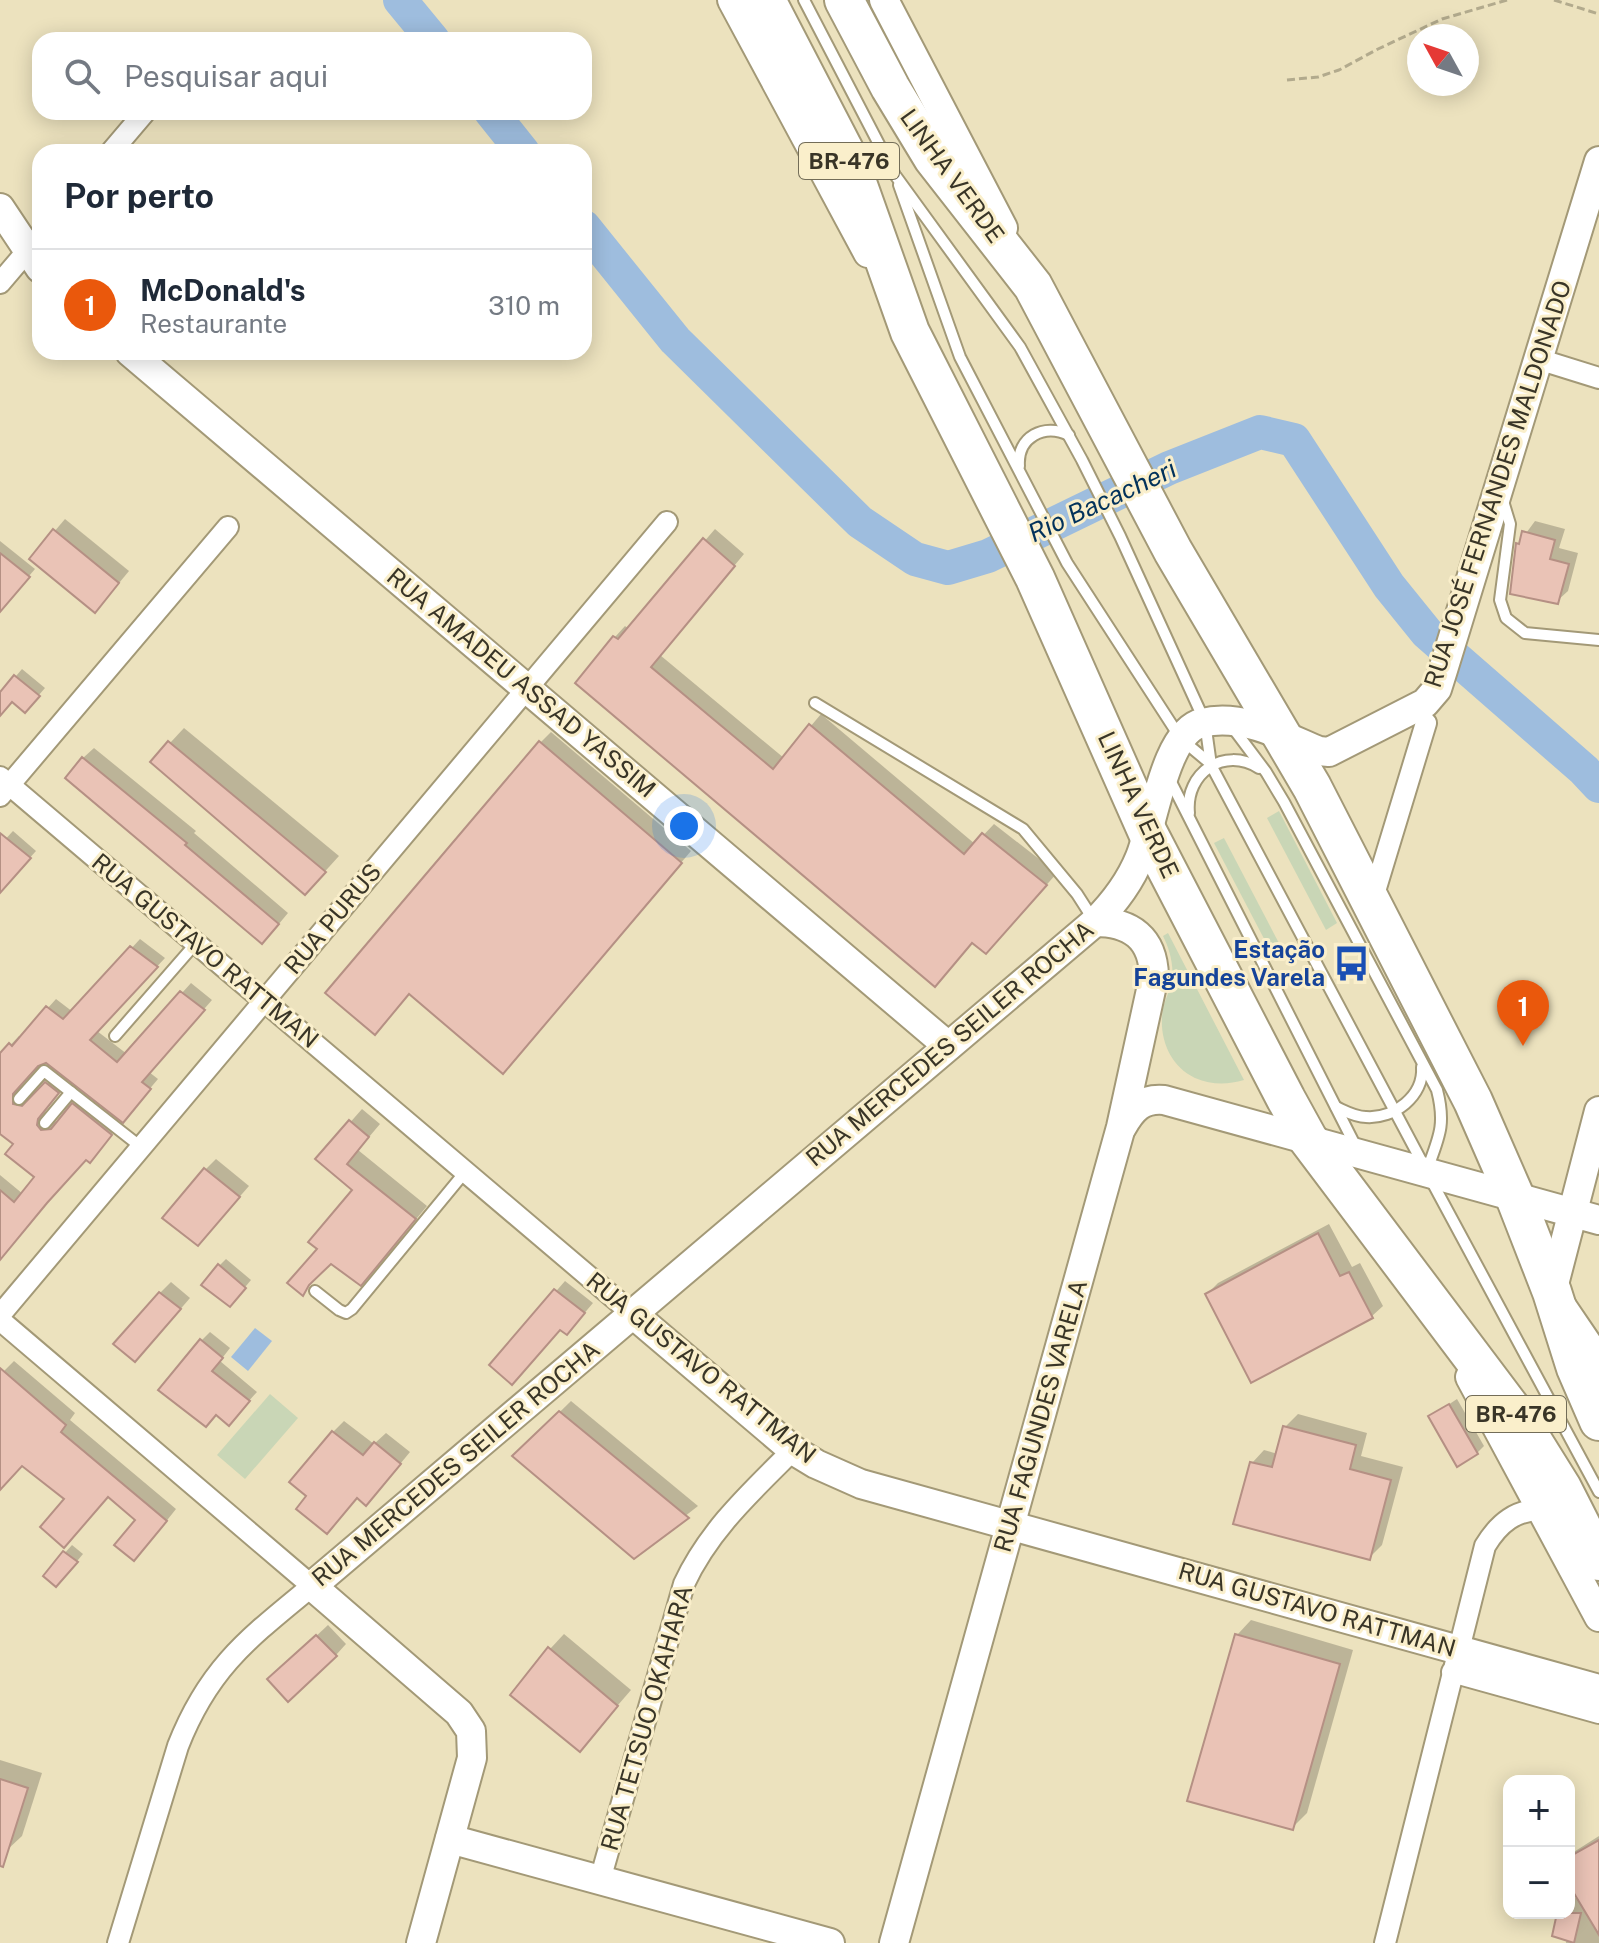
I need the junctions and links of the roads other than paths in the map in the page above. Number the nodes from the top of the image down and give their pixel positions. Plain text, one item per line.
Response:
1 (732, 0) edge
2 (766, 0) edge
3 (804, 0) edge
4 (844, 0) edge
5 (888, 1) edge
6 (138, 120) edge
7 (118, 144) edge
8 (1599, 161) edge
9 (895, 175) junction
10 (0, 208) edge
11 (32, 247) edge
12 (32, 255) edge
13 (0, 283) edge
14 (1033, 286) junction
15 (910, 332) junction
16 (1538, 359) junction
17 (139, 360) edge
18 (1599, 378) edge
19 (1069, 435) junction
20 (1019, 468) junction
21 (1499, 487) junction
22 (1013, 496) junction
23 (667, 522) dead end
24 (228, 527) dead end
25 (1051, 570) junction
26 (1599, 640) edge
27 (527, 688) junction
28 (815, 703) dead end
29 (1216, 722) junction
30 (1426, 723) dead end
31 (1284, 737) junction
32 (1181, 739) junction
33 (1211, 765) junction
34 (1266, 772) junction
35 (1166, 773) junction
36 (3, 786) edge
37 (1190, 819) junction
38 (1148, 833) junction
39 (1372, 901) junction
40 (1095, 922) junction
41 (196, 943) junction
42 (264, 1001) junction
43 (115, 1036) dead end
44 (948, 1046) junction
45 (1422, 1061) junction
46 (71, 1092) junction
47 (19, 1099) dead end
48 (1336, 1107) junction
49 (1599, 1111) edge
50 (1395, 1112) junction
51 (45, 1123) dead end
52 (1121, 1127) junction
53 (1308, 1139) junction
54 (141, 1147) junction
55 (1359, 1153) junction
56 (465, 1172) junction
57 (1427, 1172) junction
58 (1515, 1197) junction
59 (1586, 1216) edge
60 (1415, 1278) junction
61 (315, 1291) dead end
62 (1552, 1292) junction
63 (633, 1314) junction
64 (0, 1318) edge
65 (1599, 1361) edge
66 (1599, 1421) edge
67 (793, 1450) junction
68 (1599, 1492) edge
69 (1543, 1510) junction
70 (1011, 1525) junction
71 (1599, 1561) edge
72 (312, 1586) junction
73 (1599, 1617) edge
74 (1454, 1660) junction
75 (1599, 1689) edge
76 (1599, 1713) edge
77 (450, 1839) junction
78 (600, 1880) junction
79 (118, 1943) edge
80 (421, 1943) edge
81 (830, 1943) edge
82 (894, 1943) edge
83 (1385, 1943) edge

1 - 15 main road
2 - 15 highway, LINHA VERDE / BR-476
3 - 9 lane
4 - 14 highway, LINHA VERDE / BR-476
5 - 14 main road
6 - 7 street
8 - 16 main road, RUA JOSÉ FERNANDES MALDONADO
9 - 19 lane
9 - 20 lane
10 - 11 main road
12 - 13 street
14 - 31 highway, LINHA VERDE / BR-476
15 - 22 highway, LINHA VERDE / BR-476
16 - 18 street
16 - 21 main road, RUA JOSÉ FERNANDES MALDONADO
17 - 27 main road, RUA AMADEU ASSAD YASSIM
19 - 20 lane
19 - 29 lane
20 - 22 lane
21 - 26 lane
21 - 31 main road, RUA JOSÉ FERNANDES MALDONADO
22 - 25 highway, LINHA VERDE / BR-476
23 - 27 street, RUA PURUS
24 - 36 street
25 - 32 lane
25 - 38 highway, LINHA VERDE / BR-476
27 - 42 street, RUA PURUS
27 - 44 main road, RUA AMADEU ASSAD YASSIM
28 - 40 lane
29 - 31 main road, RUA JOSÉ FERNANDES MALDONADO
29 - 32 main road
29 - 33 lane
29 - 34 lane
30 - 39 street
31 - 39 highway, LINHA VERDE / BR-476
32 - 33 lane
32 - 35 main road, RUA MERCEDES SEILER ROCHA
33 - 34 lane
33 - 37 lane
33 - 50 lane
34 - 45 lane
35 - 37 lane
35 - 38 main road, RUA MERCEDES SEILER ROCHA
36 - 41 street, RUA GUSTAVO RATTMAN
37 - 48 lane
38 - 40 main road, RUA MERCEDES SEILER ROCHA
38 - 53 highway, LINHA VERDE / BR-476
39 - 58 highway, LINHA VERDE / BR-476
40 - 44 main road, RUA MERCEDES SEILER ROCHA
40 - 52 main road, RUA FAGUNDES VARELA
41 - 42 street, RUA GUSTAVO RATTMAN
41 - 43 lane
42 - 54 street, RUA PURUS
42 - 56 street, RUA GUSTAVO RATTMAN
44 - 63 main road, RUA MERCEDES SEILER ROCHA
45 - 50 lane
45 - 57 lane
46 - 47 lane
46 - 51 lane
46 - 54 lane
48 - 50 lane
48 - 55 lane
49 - 59 main road
50 - 57 lane
52 - 53 main road
52 - 70 main road, RUA FAGUNDES VARELA
53 - 55 main road
53 - 60 highway, LINHA VERDE / BR-476
54 - 64 street, RUA PURUS
55 - 57 main road
56 - 61 lane
56 - 63 street, RUA GUSTAVO RATTMAN
57 - 58 main road
57 - 68 lane
58 - 59 main road
58 - 62 highway, LINHA VERDE / BR-476
59 - 62 main road
60 - 69 main road
60 - 71 highway, LINHA VERDE / BR-476
62 - 65 main road
62 - 66 highway, LINHA VERDE / BR-476
63 - 67 main road, RUA GUSTAVO RATTMAN
63 - 72 main road, RUA MERCEDES SEILER ROCHA
64 - 72 street
67 - 70 main road, RUA GUSTAVO RATTMAN
67 - 78 street, RUA TETSUO OKAHARA
69 - 73 main road
69 - 74 street
70 - 74 main road, RUA GUSTAVO RATTMAN
70 - 82 main road, RUA FAGUNDES VARELA
72 - 77 main road
72 - 79 street, RUA MERCEDES SEILER ROCHA
74 - 75 main road, RUA GUSTAVO RATTMAN
74 - 76 street
74 - 83 street
77 - 78 main road
77 - 80 main road
78 - 81 main road

